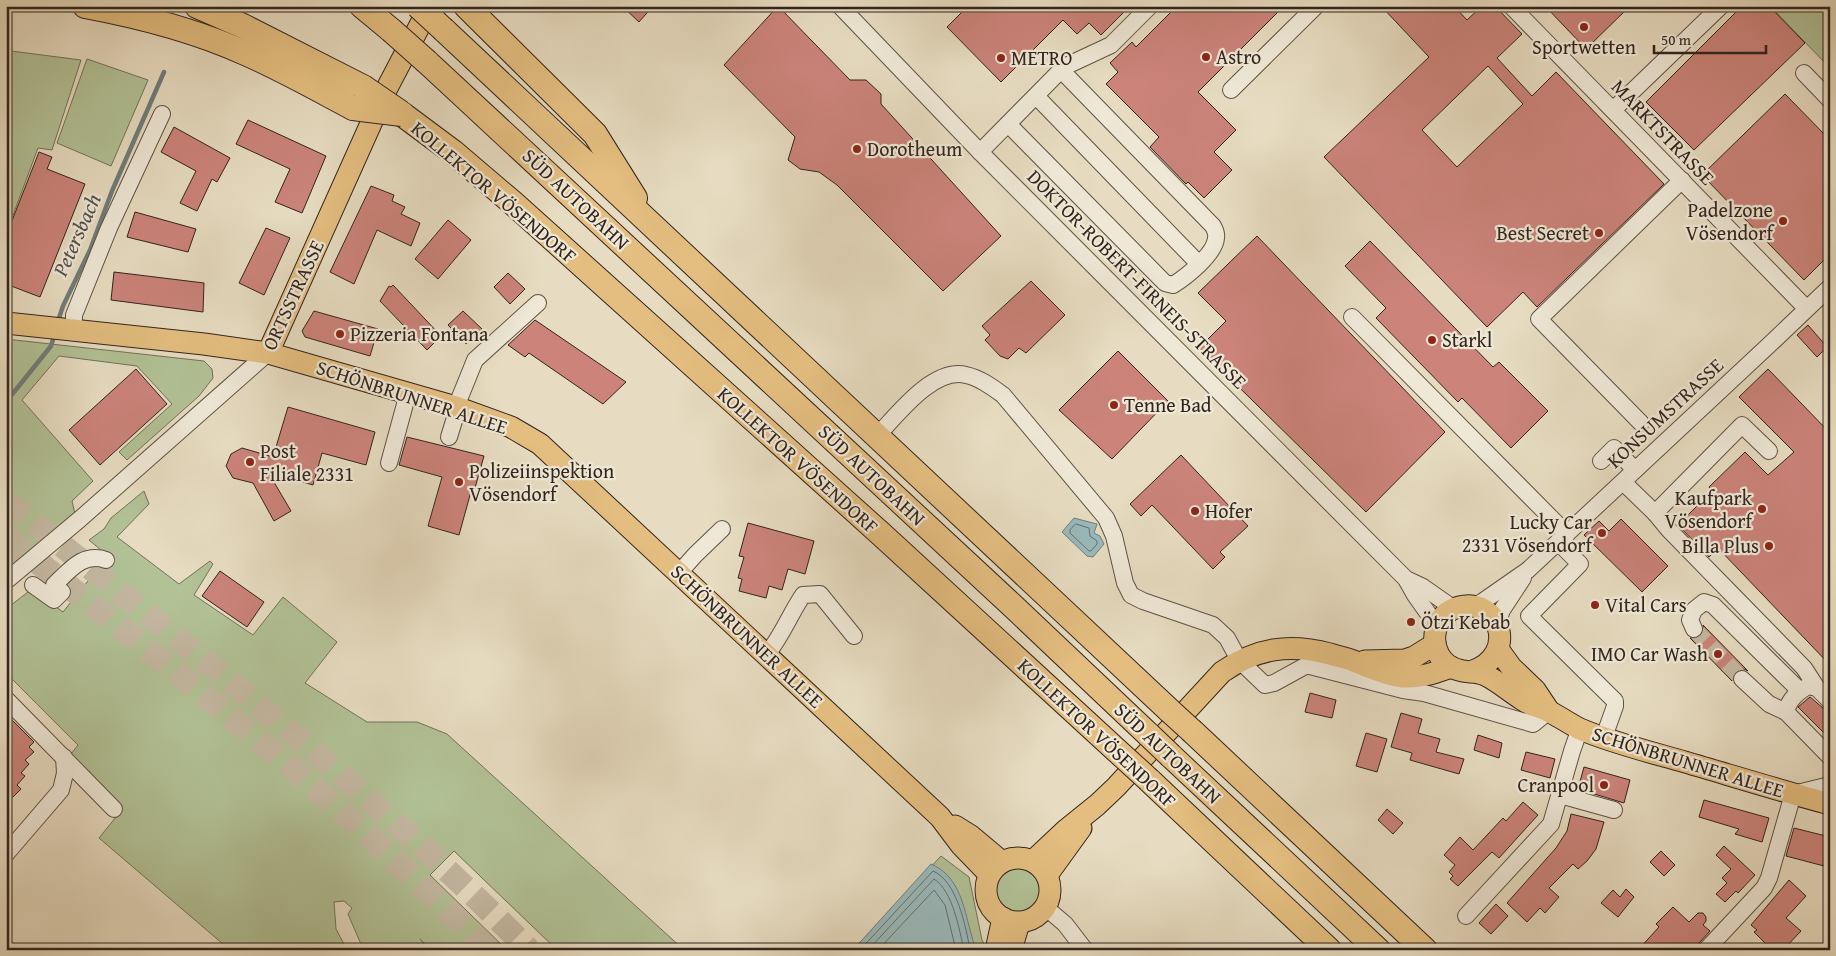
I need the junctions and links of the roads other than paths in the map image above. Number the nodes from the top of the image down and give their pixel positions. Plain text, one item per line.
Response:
1 (85, 6) edge
2 (197, 6) edge
3 (237, 6) edge
4 (362, 6) edge
5 (418, 6) edge
6 (430, 6) edge
7 (466, 6) edge
8 (840, 6) edge
9 (1150, 6) edge
10 (1316, 6) edge
11 (1511, 6) edge
12 (1721, 6) edge
13 (1061, 70) junction
14 (1804, 73) dead end
15 (364, 86) junction
16 (1231, 90) dead end
17 (1036, 96) junction
18 (1830, 100) edge
19 (1613, 110) junction
20 (162, 114) dead end
21 (402, 114) junction
22 (1008, 124) junction
23 (980, 152) junction
24 (1682, 180) junction
25 (652, 225) junction
26 (1199, 264) junction
27 (1830, 287) edge
28 (538, 303) dead end
29 (1806, 308) junction
30 (1352, 317) dead end
31 (6, 323) edge
32 (62, 328) junction
33 (268, 353) junction
34 (408, 393) junction
35 (457, 407) junction
36 (1641, 423) dead end
37 (877, 436) junction
38 (449, 437) dead end
39 (1769, 451) dead end
40 (1601, 461) dead end
41 (389, 463) dead end
42 (1635, 470) junction
43 (1623, 482) junction
44 (1655, 513) junction
45 (722, 529) dead end
46 (1562, 538) junction
47 (106, 560) dead end
48 (1528, 570) junction
49 (679, 573) junction
50 (1406, 579) junction
51 (6, 581) edge
52 (33, 585) dead end
53 (1474, 606) junction
54 (1453, 608) junction
55 (1497, 624) junction
56 (1694, 630) dead end
57 (1436, 635) junction
58 (854, 636) dead end
59 (1498, 649) junction
60 (767, 654) junction
61 (1240, 660) junction
62 (1355, 661) junction
63 (1451, 667) junction
64 (1473, 671) junction
65 (1428, 675) junction
66 (1742, 679) tunnel mouth
67 (1817, 688) junction
68 (1800, 691) junction
69 (1434, 696) junction
70 (6, 699) edge
71 (1830, 701) edge
72 (1549, 711) junction
73 (1786, 712) junction
74 (1580, 728) junction
75 (1604, 737) junction
76 (64, 757) junction
77 (1830, 757) edge
78 (1830, 785) edge
79 (1793, 794) junction
80 (1560, 795) junction
81 (1830, 804) edge
82 (114, 809) dead end
83 (1614, 810) dead end
84 (6, 854) edge
85 (996, 868) junction
86 (1040, 868) junction
87 (1045, 907) junction
88 (1466, 916) dead end
89 (1011, 921) junction
90 (996, 950) edge
91 (1011, 950) edge
92 (1085, 950) edge
93 (1329, 950) edge
94 (1378, 950) edge
95 (1425, 950) edge
96 (1706, 950) edge

1 - 21 highway, bridge
2 - 15 highway
3 - 15 highway, KOLLEKTOR VÖSENDORF
4 - 94 highway, SÜD AUTOBAHN, bridge
5 - 25 highway, SÜD AUTOBAHN, bridge
6 - 33 main road, ORTSSTRASSE
7 - 25 highway
8 - 23 street, DOKTOR-ROBERT-FIRNEIS-STRASSE
9 - 13 street
10 - 16 street
11 - 19 street, MARKTSTRASSE
12 - 19 street
13 - 17 street
13 - 26 street
14 - 18 street
15 - 21 highway, KOLLEKTOR VÖSENDORF, bridge
17 - 22 street
17 - 26 street
19 - 24 street, MARKTSTRASSE
20 - 32 street
21 - 93 highway, KOLLEKTOR VÖSENDORF, bridge
22 - 23 street
22 - 26 street
23 - 50 street, DOKTOR-ROBERT-FIRNEIS-STRASSE
24 - 29 street, MARKTSTRASSE
24 - 36 street
25 - 37 highway, SÜD AUTOBAHN
27 - 29 street, KONSUMSTRASSE
28 - 35 street
29 - 42 street, KONSUMSTRASSE
30 - 46 street
31 - 32 main road, SCHÖNBRUNNER ALLEE
32 - 33 main road, SCHÖNBRUNNER ALLEE
33 - 34 main road, SCHÖNBRUNNER ALLEE
33 - 51 street, ORTSSTRASSE
34 - 35 main road, SCHÖNBRUNNER ALLEE
34 - 41 street
35 - 38 street
35 - 49 main road, SCHÖNBRUNNER ALLEE
37 - 61 street
37 - 95 highway, SÜD AUTOBAHN, bridge
39 - 44 street
40 - 42 street
42 - 43 street, KONSUMSTRASSE
43 - 44 street
43 - 46 street, KONSUMSTRASSE
44 - 67 street
45 - 49 street
46 - 48 street, KONSUMSTRASSE
46 - 75 street
47 - 52 street
48 - 53 street, KONSUMSTRASSE
48 - 55 street, KONSUMSTRASSE
49 - 60 main road, SCHÖNBRUNNER ALLEE
50 - 54 street, DOKTOR-ROBERT-FIRNEIS-STRASSE
50 - 57 street, DOKTOR-ROBERT-FIRNEIS-STRASSE
53 - 54 main road
53 - 55 main road
54 - 57 main road, SCHÖNBRUNNER ALLEE
55 - 59 main road
56 - 68 street
57 - 62 main road, SCHÖNBRUNNER ALLEE
57 - 63 main road
58 - 60 street
59 - 64 main road
59 - 72 main road, SCHÖNBRUNNER ALLEE
60 - 85 main road, SCHÖNBRUNNER ALLEE
61 - 62 main road, SCHÖNBRUNNER ALLEE
61 - 69 street
61 - 86 main road, SCHÖNBRUNNER ALLEE
62 - 65 main road, SCHÖNBRUNNER ALLEE
63 - 64 main road, SCHÖNBRUNNER ALLEE
63 - 65 main road, SCHÖNBRUNNER ALLEE
64 - 72 main road, SCHÖNBRUNNER ALLEE
65 - 69 street
66 - 73 street
67 - 68 street
67 - 71 street
68 - 73 street
69 - 72 street
70 - 76 street
72 - 74 main road, SCHÖNBRUNNER ALLEE
73 - 77 street
74 - 75 main road, SCHÖNBRUNNER ALLEE
74 - 80 street
75 - 79 main road, SCHÖNBRUNNER ALLEE
76 - 82 street
76 - 84 street
78 - 79 street
79 - 81 main road, SCHÖNBRUNNER ALLEE
79 - 96 street
80 - 83 street
80 - 88 street
85 - 86 main road
85 - 89 main road
86 - 87 main road
87 - 89 main road
87 - 92 street
89 - 90 main road
89 - 91 main road

